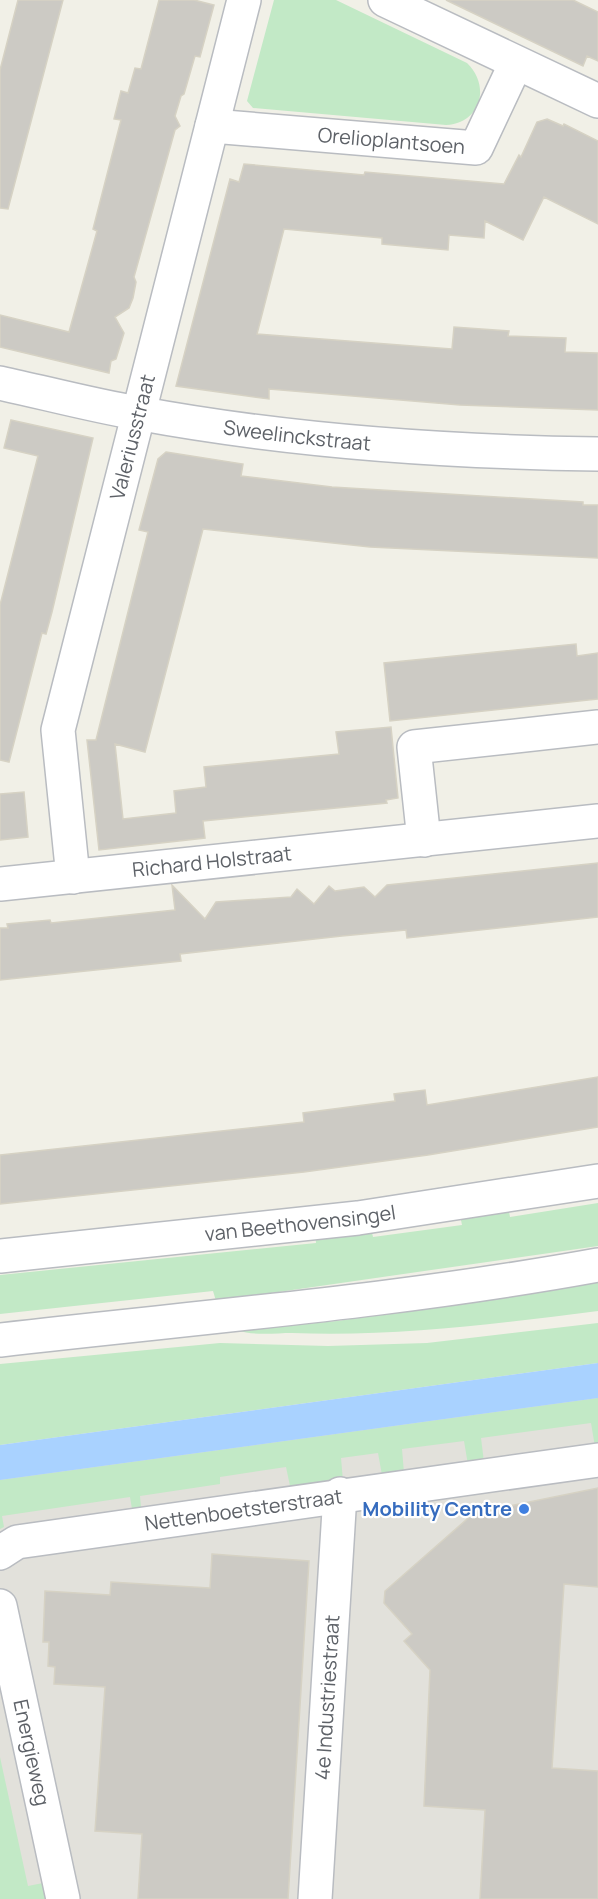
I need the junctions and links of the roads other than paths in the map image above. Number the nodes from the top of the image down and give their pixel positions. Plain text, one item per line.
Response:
1 (243, 0) edge
2 (385, 0) edge
3 (516, 63) junction
4 (598, 101) edge
5 (212, 126) junction
6 (0, 383) edge
7 (138, 413) junction
8 (598, 454) edge
9 (598, 727) edge
10 (598, 821) edge
11 (424, 840) junction
12 (73, 877) junction
13 (0, 884) edge
14 (598, 1181) edge
15 (0, 1256) edge
16 (598, 1265) edge
17 (0, 1340) edge
18 (598, 1460) edge
19 (340, 1494) junction
20 (0, 1552) edge
21 (0, 1606) edge
22 (63, 1899) edge
23 (315, 1899) edge

1 - 5 street, Valeriusstraat
2 - 3 street
3 - 4 street
3 - 5 street, Orelioplantsoen
5 - 7 street, Valeriusstraat
6 - 7 street, Sweelinckstraat
7 - 8 street, Sweelinckstraat
7 - 12 street, Valeriusstraat
9 - 11 street
10 - 11 street, Richard Holstraat
11 - 12 street, Richard Holstraat
12 - 13 street, Richard Holstraat
14 - 15 street, van Beethovensingel
16 - 17 street
18 - 19 street, Nettenboetsterstraat
19 - 20 street, Nettenboetsterstraat
19 - 23 street, 4e Industriestraat
21 - 22 street, Energieweg

